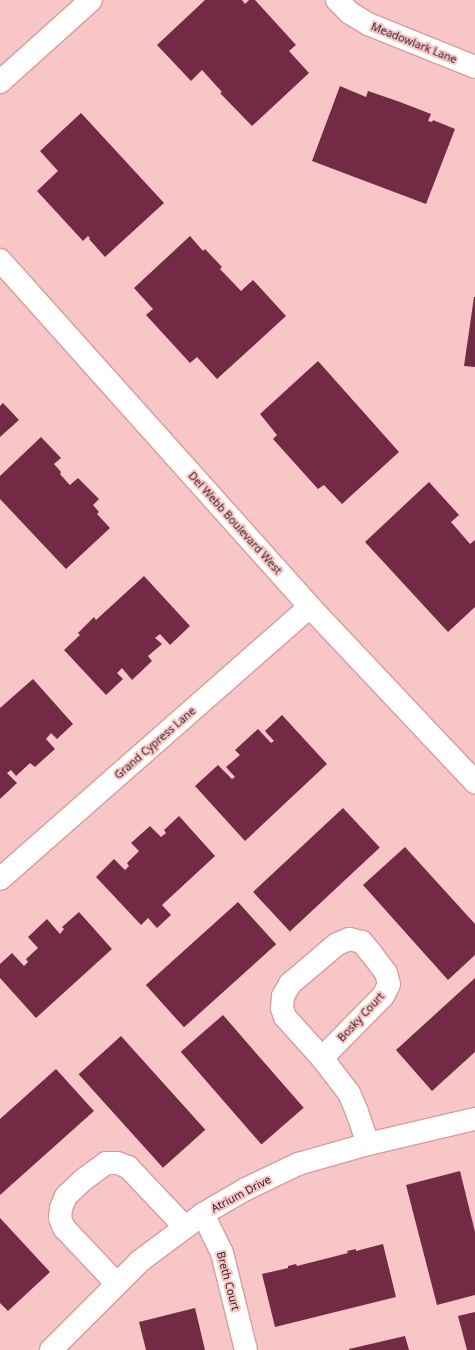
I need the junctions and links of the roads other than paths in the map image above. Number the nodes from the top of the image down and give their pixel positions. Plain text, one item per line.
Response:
1 (91, 0) edge
2 (338, 0) edge
3 (475, 67) edge
4 (0, 82) edge
5 (0, 260) edge
6 (310, 607) junction
7 (475, 782) edge
8 (0, 879) edge
9 (322, 1058) junction
10 (475, 1119) edge
11 (368, 1144) junction
12 (203, 1214) junction
13 (185, 1227) junction
14 (117, 1284) junction
15 (51, 1350) edge
16 (246, 1350) edge

1 - 4 street
2 - 3 street, Meadowlark Lane
5 - 6 street, Del Webb Boulevard West
6 - 7 street, Del Webb Boulevard West
6 - 8 street, Grand Cypress Lane
9 - 9 street, Bosky Court
9 - 11 street, Bosky Court
10 - 11 street, Atrium Drive
11 - 12 street, Atrium Drive
12 - 13 street, Atrium Drive
12 - 16 street, Breth Court
13 - 14 street, Atrium Drive
13 - 14 street
14 - 15 street, Atrium Drive

